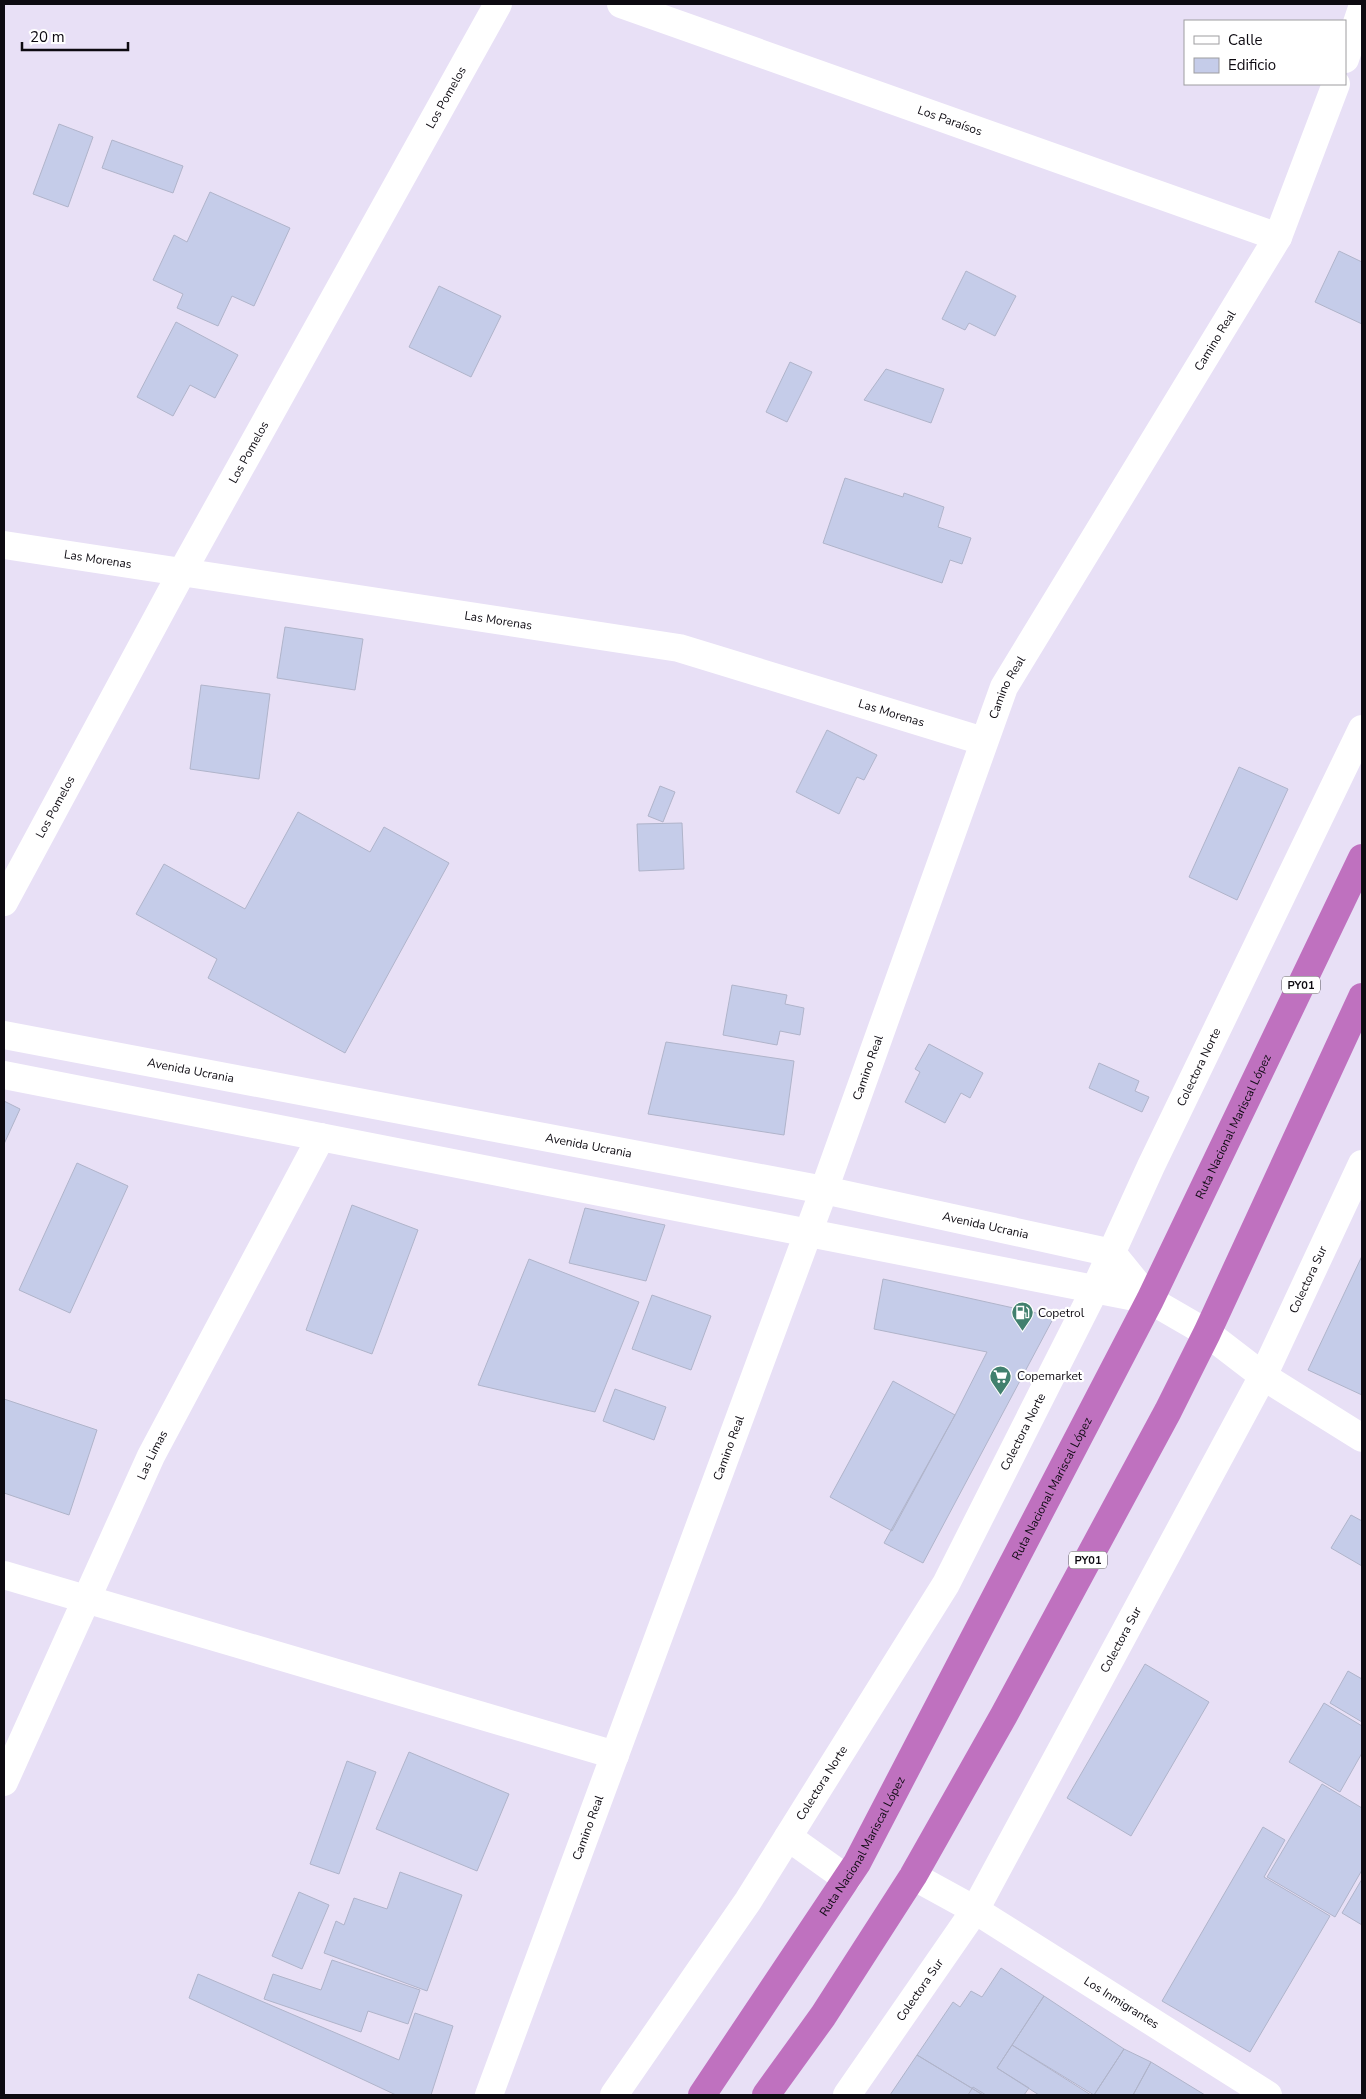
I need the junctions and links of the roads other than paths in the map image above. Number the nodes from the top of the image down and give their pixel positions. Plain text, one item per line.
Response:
1 (498, 4) edge
2 (621, 4) edge
3 (1362, 8) edge
4 (1346, 56) edge
5 (1336, 85) edge
6 (1278, 237) junction
7 (4, 545) edge
8 (182, 572) junction
9 (1362, 729) edge
10 (983, 741) junction
11 (1362, 858) edge
12 (4, 902) edge
13 (1362, 997) edge
14 (4, 1035) edge
15 (4, 1075) edge
16 (321, 1138) junction
17 (1362, 1164) edge
18 (824, 1190) junction
19 (808, 1233) junction
20 (1112, 1253) junction
21 (1096, 1289) junction
22 (1150, 1300) junction
23 (1207, 1333) junction
24 (1263, 1376) junction
25 (1362, 1438) edge
26 (4, 1575) edge
27 (87, 1599) junction
28 (615, 1755) junction
29 (4, 1782) edge
30 (788, 1837) junction
31 (913, 1876) junction
32 (847, 1879) junction
33 (975, 1910) junction
34 (489, 2095) edge
35 (614, 2095) edge
36 (702, 2095) edge
37 (766, 2095) edge
38 (847, 2095) edge
39 (1268, 2095) edge

1 - 8 street, Los Pomelos
2 - 6 street, Los Paraísos
3 - 4 street
5 - 6 street, Camino Real
6 - 10 street, Camino Real
7 - 8 street, Las Morenas
8 - 10 street, Las Morenas
8 - 12 street, Los Pomelos
9 - 20 street, Colectora Norte
10 - 18 street, Camino Real
11 - 22 highway, Ruta Nacional Mariscal López / PY01
13 - 23 highway, PY01
14 - 18 street, Avenida Ucrania
15 - 16 street
16 - 19 street
16 - 27 street, Las Limas
17 - 24 street, Colectora Sur
18 - 19 street, Camino Real
18 - 20 street, Avenida Ucrania
19 - 21 street
19 - 28 street, Camino Real
20 - 21 street, Colectora Norte
20 - 22 street
21 - 22 street
21 - 30 street, Colectora Norte
22 - 23 street
22 - 32 highway, Ruta Nacional Mariscal López / PY01
23 - 24 street
23 - 31 highway, PY01
24 - 25 street
24 - 33 street, Colectora Sur
26 - 27 street
27 - 28 street
27 - 29 street, Las Limas
28 - 34 street, Camino Real
30 - 32 street
30 - 35 street, Colectora Norte
31 - 33 street, Los Inmigrantes
31 - 37 highway, PY01
32 - 36 highway, Ruta Nacional Mariscal López / PY01
33 - 38 street, Colectora Sur
33 - 39 street, Los Inmigrantes

